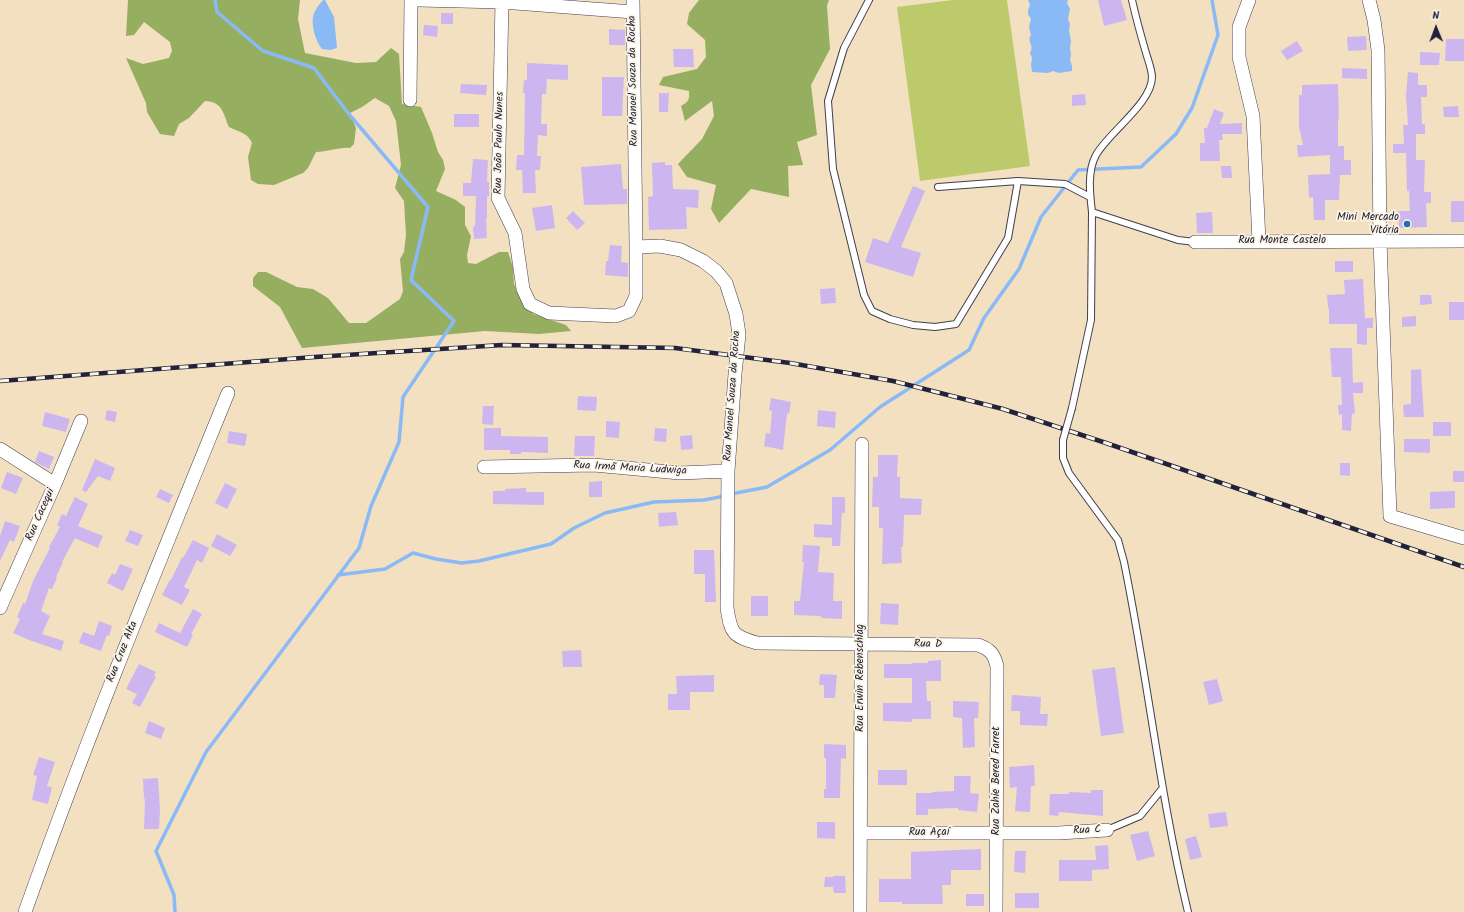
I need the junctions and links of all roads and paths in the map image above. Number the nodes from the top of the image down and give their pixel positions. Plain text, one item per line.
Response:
1 (411, 0) edge
2 (419, 0) edge
3 (869, 0) edge
4 (1132, 0) edge
5 (1249, 0) edge
6 (1369, 0) edge
7 (502, 1) edge
8 (633, 6) edge
9 (410, 100) dead end
10 (1018, 181) junction
11 (938, 187) dead end
12 (1090, 197) junction
13 (1092, 212) junction
14 (1380, 241) junction
15 (1464, 241) edge
16 (1195, 242) joint
17 (1259, 242) junction
18 (636, 248) junction
19 (228, 394) dead end
20 (81, 421) dead end
21 (862, 444) dead end
22 (0, 449) edge
23 (484, 467) dead end
24 (728, 471) junction
25 (55, 484) junction
26 (1464, 538) edge
27 (0, 608) edge
28 (862, 644) junction
29 (992, 652) joint
30 (1162, 789) junction
31 (1107, 830) joint
32 (861, 833) junction
33 (997, 833) junction
34 (25, 912) edge
35 (860, 912) edge
36 (996, 912) edge
37 (1188, 912) edge

1 - 9 street
2 - 7 street
3 - 10 lane
4 - 12 lane
5 - 17 street
6 - 14 street
7 - 8 street
7 - 18 street, Rua João Paulo Nunes
8 - 18 street, Rua Manoel Souza da Rocha
10 - 11 lane
10 - 12 lane
12 - 13 lane
13 - 16 lane
13 - 30 lane, bridge
14 - 15 street, Rua Monte Castelo
14 - 17 street, Rua Monte Castelo
14 - 26 street
16 - 17 street, Rua Monte Castelo
18 - 24 street, Rua Manoel Souza da Rocha
19 - 34 street, Rua Cruz Alta
20 - 25 street, Rua Cacequi
21 - 28 street, Rua Erwin Rebenschlag
22 - 25 street
23 - 24 street, Rua Irmã Maria Ludwiga
24 - 28 street, Rua Manoel Souza da Rocha
25 - 27 street, Rua Cacequi
28 - 29 street, Rua D
28 - 32 street, Rua Erwin Rebenschlag
29 - 33 street, Rua Zahie Bered Farret
30 - 31 lane, Rua C
30 - 37 lane
31 - 33 street, Rua C
32 - 33 street, Rua Açaí
32 - 35 street, Rua Erwin Rebenschlag
33 - 36 street, Rua Zahie Bered Farret

